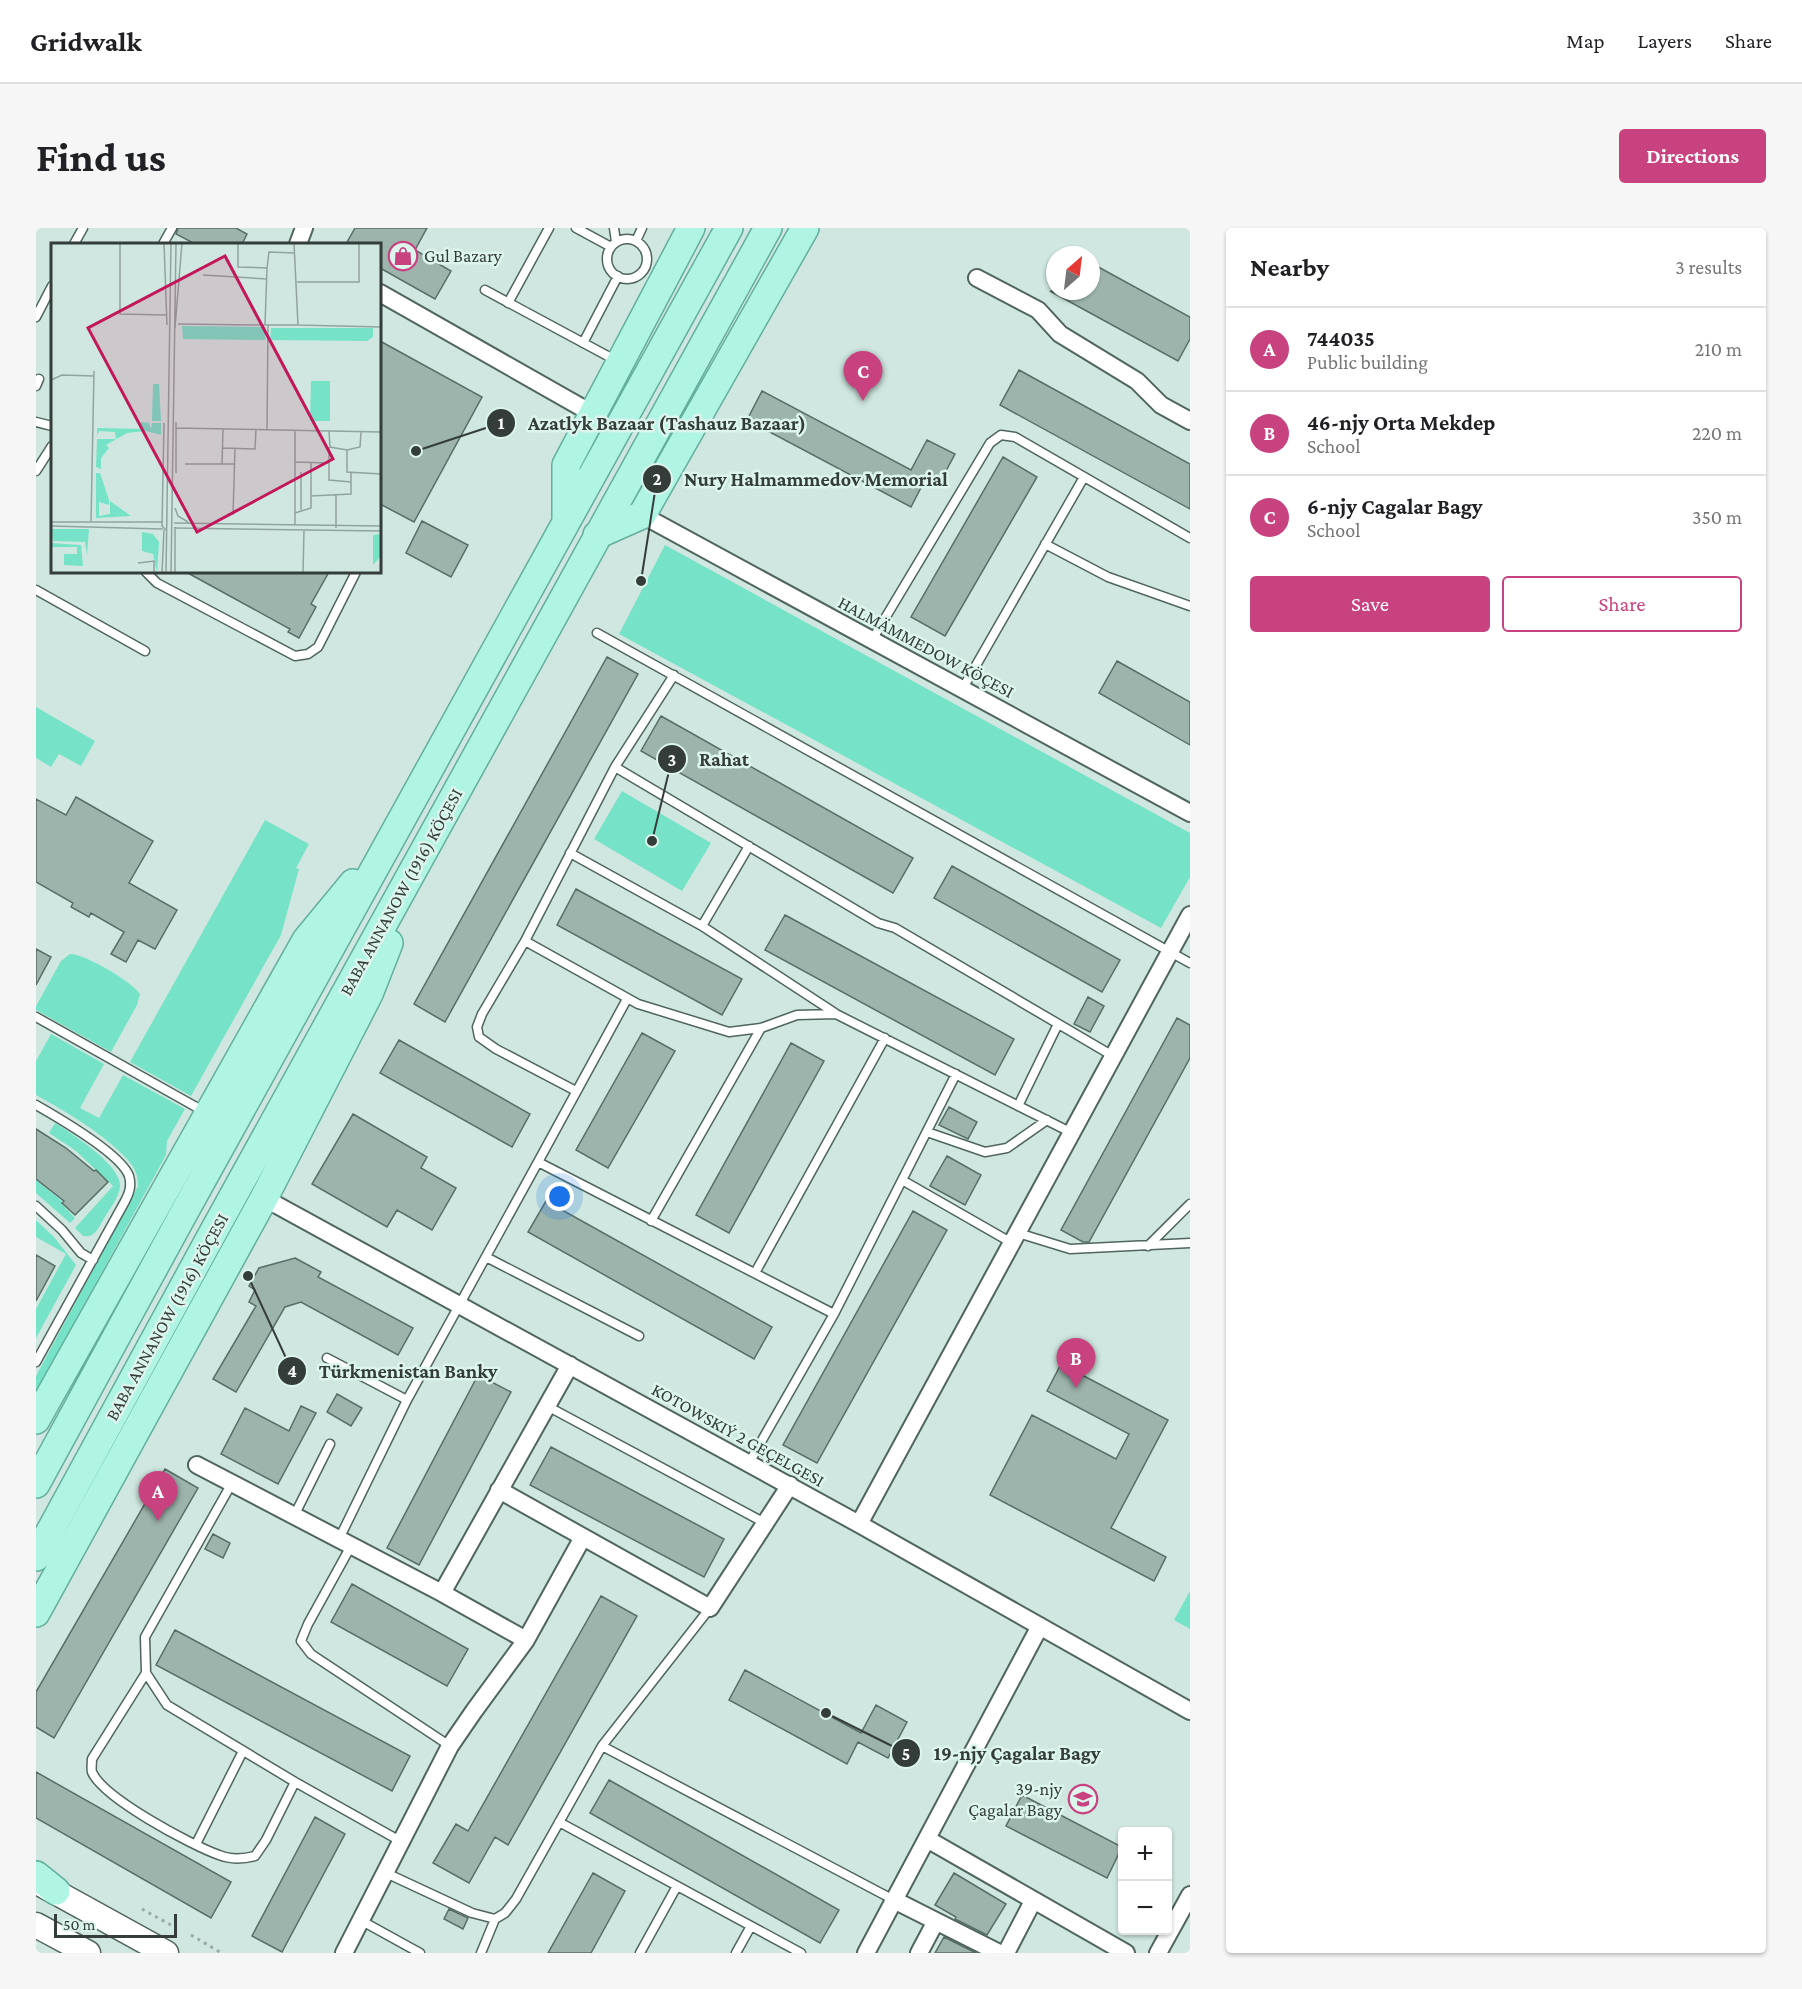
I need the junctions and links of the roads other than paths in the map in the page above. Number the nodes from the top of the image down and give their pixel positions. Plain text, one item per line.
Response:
1 (83, 228) edge
2 (172, 228) edge
3 (304, 228) edge
4 (549, 228) edge
5 (576, 228) edge
6 (614, 228) edge
7 (642, 228) edge
8 (691, 228) edge
9 (729, 228) edge
10 (768, 228) edge
11 (805, 228) edge
12 (636, 241) junction
13 (75, 243) edge
14 (164, 243) edge
15 (298, 243) edge
16 (613, 244) junction
17 (618, 276) junction
18 (977, 278) dead end
19 (51, 288) edge
20 (486, 290) dead end
21 (381, 294) edge
22 (508, 303) junction
23 (36, 317) edge
24 (583, 343) junction
25 (620, 362) junction
26 (593, 414) junction
27 (1190, 421) edge
28 (36, 422) edge
29 (51, 426) edge
30 (51, 448) edge
31 (36, 471) edge
32 (1084, 477) junction
33 (642, 515) junction
34 (566, 526) junction
35 (597, 536) junction
36 (1190, 538) edge
37 (1045, 544) junction
38 (147, 573) edge
39 (355, 573) edge
40 (36, 590) edge
41 (1190, 606) edge
42 (597, 633) dead end
43 (872, 640) junction
44 (146, 651) dead end
45 (674, 675) junction
46 (963, 688) junction
47 (615, 767) junction
48 (1190, 813) edge
49 (394, 834) junction
50 (749, 846) junction
51 (426, 848) junction
52 (570, 853) junction
53 (1190, 915) edge
54 (702, 926) junction
55 (525, 941) junction
56 (1170, 951) junction
57 (1190, 963) edge
58 (627, 999) junction
59 (836, 1014) junction
60 (36, 1017) edge
61 (1058, 1024) junction
62 (760, 1028) junction
63 (885, 1038) junction
64 (1113, 1056) junction
65 (956, 1074) junction
66 (576, 1091) junction
67 (36, 1105) edge
68 (1018, 1106) junction
69 (208, 1114) junction
70 (1047, 1120) junction
71 (927, 1132) junction
72 (1072, 1133) junction
73 (537, 1162) junction
74 (902, 1180) junction
75 (264, 1198) junction
76 (1190, 1204) edge
77 (36, 1206) edge
78 (651, 1221) junction
79 (1015, 1238) junction
80 (1190, 1243) edge
81 (1148, 1246) junction
82 (486, 1257) junction
83 (93, 1260) junction
84 (755, 1273) junction
85 (460, 1305) junction
86 (834, 1314) junction
87 (639, 1336) dead end
88 (327, 1358) dead end
89 (36, 1362) edge
90 (570, 1365) junction
91 (407, 1400) junction
92 (547, 1406) junction
93 (36, 1420) edge
94 (330, 1443) dead end
95 (749, 1463) junction
96 (197, 1465) dead end
97 (232, 1483) junction
98 (36, 1485) edge
99 (790, 1485) junction
100 (499, 1490) junction
101 (294, 1516) junction
102 (765, 1523) junction
103 (860, 1524) junction
104 (584, 1537) junction
105 (345, 1543) junction
106 (36, 1557) edge
107 (442, 1593) junction
108 (710, 1608) junction
109 (36, 1613) edge
110 (1040, 1626) junction
111 (526, 1640) junction
112 (146, 1673) junction
113 (1190, 1711) edge
114 (450, 1746) junction
115 (602, 1746) junction
116 (243, 1751) junction
117 (295, 1782) junction
118 (559, 1822) junction
119 (927, 1839) junction
120 (402, 1842) junction
121 (196, 1844) junction
122 (386, 1872) junction
123 (43, 1882) edge
124 (677, 1886) junction
125 (1190, 1895) edge
126 (894, 1900) junction
127 (1033, 1900) junction
128 (495, 1919) junction
129 (362, 1921) junction
130 (936, 1921) junction
131 (36, 1925) edge
132 (751, 1926) junction
133 (88, 1953) edge
134 (166, 1953) edge
135 (344, 1953) edge
136 (420, 1953) edge
137 (481, 1953) edge
138 (640, 1953) edge
139 (736, 1953) edge
140 (801, 1953) edge
141 (866, 1953) edge
142 (919, 1953) edge
143 (999, 1953) edge
144 (1006, 1953) edge
145 (1126, 1953) edge
146 (1158, 1953) edge

1 - 13 lane
2 - 14 lane
3 - 15 street
4 - 22 lane
5 - 16 lane
6 - 16 lane
7 - 12 lane
8 - 25 main road
9 - 34 main road, BABA ANNANOW (1916) KÖÇESI
10 - 35 main road, BABA ANNANOW (1916) KÖÇESI
11 - 33 main road
12 - 16 lane
12 - 17 lane
16 - 17 lane
17 - 24 lane
18 - 27 street
19 - 23 lane
20 - 22 lane
21 - 26 street
22 - 24 lane
24 - 25 lane
25 - 26 main road
26 - 34 main road
28 - 29 lane
30 - 31 lane
32 - 36 lane
32 - 37 lane
32 - 43 lane
33 - 35 main road
33 - 43 street, HALMÄMMEDOW KÖÇESI
34 - 49 main road, BABA ANNANOW (1916) KÖÇESI
35 - 51 main road, BABA ANNANOW (1916) KÖÇESI
37 - 41 lane
37 - 46 lane
38 - 39 lane
40 - 44 lane
42 - 45 lane
43 - 46 street, HALMÄMMEDOW KÖÇESI
45 - 47 lane
45 - 56 lane
46 - 48 street, HALMÄMMEDOW KÖÇESI
47 - 50 lane
47 - 52 lane
49 - 69 main road
49 - 98 main road, BABA ANNANOW (1916) KÖÇESI
50 - 54 lane
50 - 61 lane
51 - 75 main road
51 - 106 main road, BABA ANNANOW (1916) KÖÇESI
52 - 54 lane
52 - 55 lane
53 - 56 street
54 - 59 lane
55 - 58 lane
55 - 66 lane
56 - 57 lane
56 - 64 street
58 - 62 lane
58 - 66 lane
59 - 62 lane
59 - 63 lane
60 - 69 lane
61 - 64 lane
61 - 68 lane
62 - 78 lane
63 - 65 lane
63 - 84 lane
64 - 72 street
65 - 68 lane
65 - 71 lane
66 - 73 lane
67 - 83 lane
68 - 70 lane
69 - 93 main road
70 - 71 lane
70 - 72 lane
71 - 74 lane
72 - 79 street
73 - 78 lane
73 - 82 lane
74 - 79 lane
74 - 86 lane
75 - 85 street, KOTOWSKIÝ 2 GEÇELGESI
75 - 109 main road
76 - 81 lane
77 - 83 lane
78 - 84 lane
79 - 81 lane
79 - 103 street
80 - 81 lane
82 - 85 lane
82 - 87 lane
83 - 89 lane
84 - 86 lane
85 - 90 street, KOTOWSKIÝ 2 GEÇELGESI
85 - 91 lane
86 - 95 lane
88 - 91 lane
90 - 92 street
90 - 95 street, KOTOWSKIÝ 2 GEÇELGESI
91 - 105 lane
92 - 100 street
92 - 102 lane
94 - 101 lane
95 - 99 street, KOTOWSKIÝ 2 GEÇELGESI
96 - 97 street
97 - 101 street
97 - 112 lane
99 - 102 street
99 - 103 street, KOTOWSKIÝ 2 GEÇELGESI
100 - 104 street
100 - 107 street
101 - 105 street
102 - 108 street
103 - 110 street, KOTOWSKIÝ 2 GEÇELGESI
104 - 108 street
104 - 111 street
105 - 107 street
105 - 114 lane
107 - 111 street
108 - 115 lane
110 - 113 street, KOTOWSKIÝ 2 GEÇELGESI
110 - 119 street
111 - 114 street
112 - 116 lane
112 - 121 lane
114 - 120 street
115 - 118 lane
115 - 126 lane
116 - 117 lane
116 - 121 lane
117 - 120 lane
117 - 121 lane
118 - 124 lane
118 - 128 lane
119 - 126 street
119 - 127 street
120 - 122 street
122 - 128 lane
122 - 129 street
123 - 134 main road
124 - 132 lane
124 - 138 lane
125 - 146 street
126 - 130 street
126 - 141 street
127 - 144 street
127 - 145 street
128 - 137 lane
129 - 135 street
129 - 136 lane
130 - 142 street
130 - 143 street
131 - 133 main road
132 - 139 lane
132 - 140 lane

